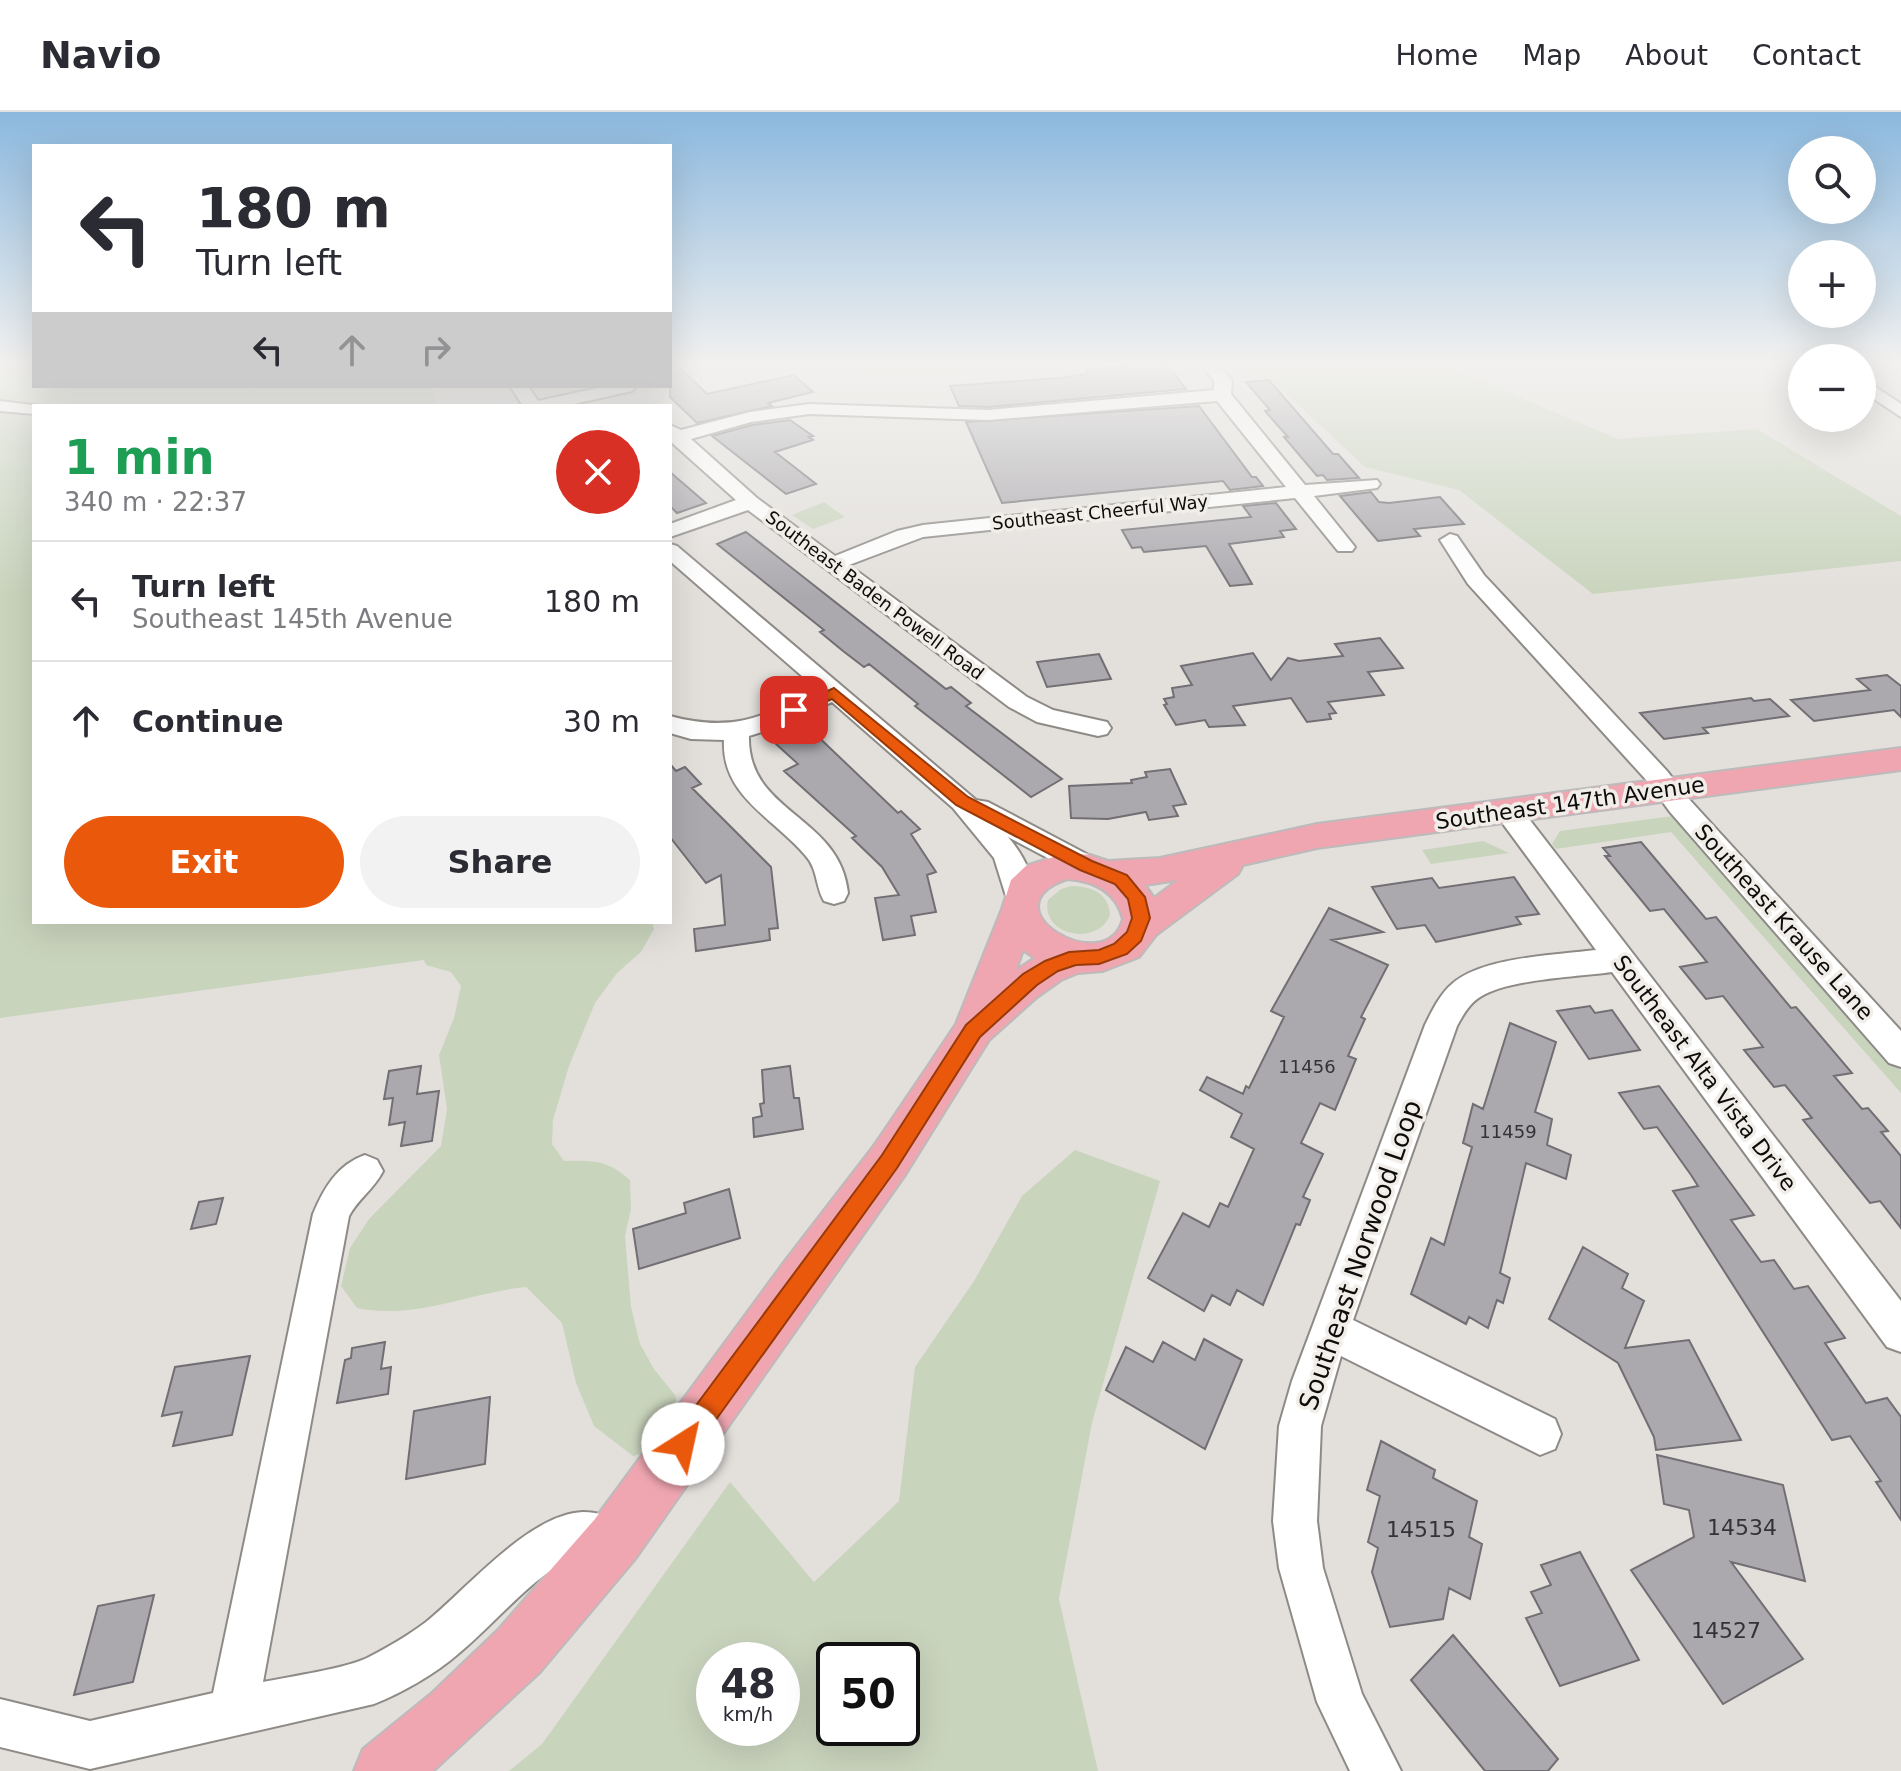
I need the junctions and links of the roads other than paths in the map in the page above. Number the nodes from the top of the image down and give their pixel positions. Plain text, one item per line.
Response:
1 (682, 441) edge
2 (1260, 441) edge
3 (1370, 484) dead end
4 (1301, 491) junction
5 (750, 502) junction
6 (672, 530) edge
7 (1450, 540) dead end
8 (1345, 547) dead end
9 (672, 552) edge
10 (836, 563) junction
11 (834, 692) junction
12 (672, 725) edge
13 (1098, 728) dead end
14 (737, 731) junction
15 (1901, 759) edge
16 (1668, 790) junction
17 (962, 801) junction
18 (1509, 813) junction
19 (1240, 854) junction
20 (1098, 869) junction
21 (834, 893) dead end
22 (1019, 906) junction
23 (1139, 928) junction
24 (1076, 958) junction
25 (1619, 959) junction
26 (973, 1031) junction
27 (1901, 1053) edge
28 (365, 1171) dead end
29 (1331, 1330) junction
30 (1901, 1333) edge
31 (1540, 1434) dead end
32 (615, 1539) junction
33 (233, 1713) junction
34 (0, 1723) edge
35 (385, 1771) edge
36 (1376, 1771) edge

1 - 5 street, Southeast Baden Powell Road
2 - 4 street
3 - 4 street, Southeast Cheerful Way
4 - 8 street
4 - 10 street, Southeast Cheerful Way
5 - 6 street
5 - 10 street, Southeast Baden Powell Road
7 - 16 street, Southeast Krause Lane
9 - 11 street
10 - 13 street, Southeast Baden Powell Road
11 - 14 street
11 - 17 street
12 - 14 street
14 - 21 street
15 - 16 main road, Southeast 147th Avenue
16 - 18 main road, Southeast 147th Avenue
16 - 27 street, Southeast Krause Lane
17 - 20 street
17 - 22 street
18 - 19 main road, Southeast 147th Avenue
18 - 25 street, Southeast Alta Vista Drive
19 - 20 main road, Southeast 147th Avenue
19 - 23 main road, Southeast 147th Avenue
20 - 22 main road
20 - 23 main road
22 - 24 main road
22 - 26 main road
23 - 24 main road
24 - 26 main road
25 - 29 street, Southeast Norwood Loop
25 - 30 street, Southeast Alta Vista Drive
26 - 32 main road
28 - 33 street
29 - 31 street
29 - 36 street, Southeast Norwood Loop
32 - 33 street
32 - 35 main road
33 - 34 street

